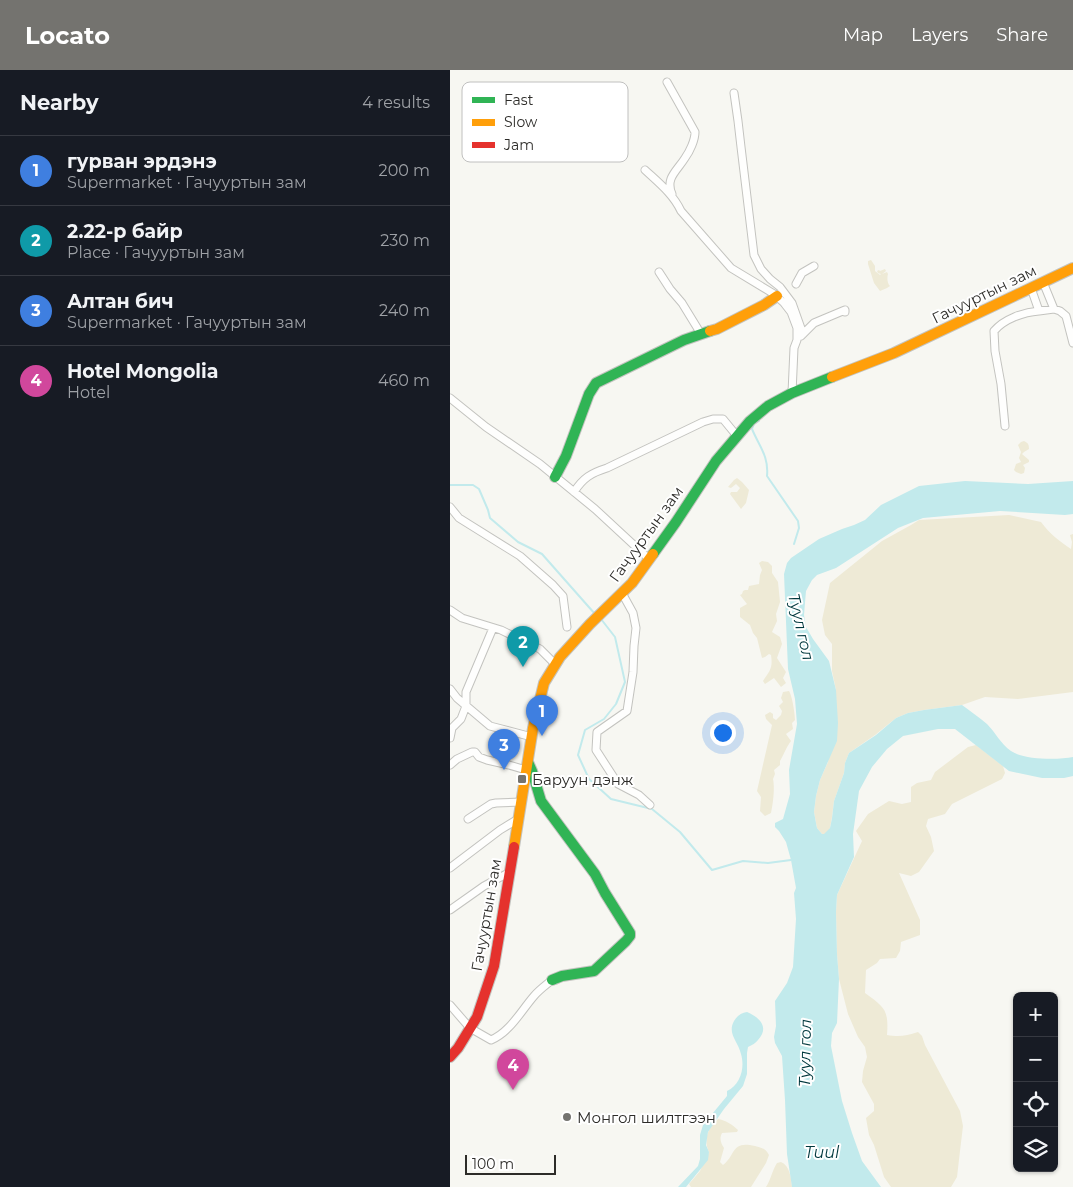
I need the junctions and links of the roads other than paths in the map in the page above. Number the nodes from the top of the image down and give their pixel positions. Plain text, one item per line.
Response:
1 (667, 82) dead end
2 (734, 92) dead end
3 (645, 170) dead end
4 (672, 196) junction
5 (814, 266) dead end
6 (1073, 268) edge
7 (659, 272) dead end
8 (1043, 282) junction
9 (796, 284) dead end
10 (1032, 288) junction
11 (777, 296) junction
12 (1054, 309) junction
13 (1038, 311) junction
14 (845, 312) dead end
15 (701, 334) junction
16 (800, 337) junction
17 (1073, 343) edge
18 (792, 393) junction
19 (450, 398) edge
20 (1005, 426) dead end
21 (737, 436) junction
22 (555, 477) junction
23 (574, 492) junction
24 (450, 507) edge
25 (650, 559) junction
26 (622, 593) junction
27 (450, 610) edge
28 (567, 627) dead end
29 (493, 628) junction
30 (555, 664) junction
31 (450, 689) edge
32 (466, 706) junction
33 (461, 719) junction
34 (450, 726) edge
35 (532, 737) junction
36 (450, 738) edge
37 (450, 765) edge
38 (527, 766) junction
39 (521, 802) junction
40 (650, 805) dead end
41 (468, 819) dead end
42 (518, 819) junction
43 (450, 868) edge
44 (510, 872) junction
45 (450, 910) edge
46 (555, 981) joint
47 (450, 1005) edge
48 (470, 1028) junction
49 (450, 1057) edge

1 - 4 street
2 - 16 street
3 - 4 street
4 - 11 street
5 - 9 street
6 - 8 main road, Гачууртын зам
7 - 15 street
8 - 10 main road, Гачууртын зам
8 - 12 street
10 - 13 street
10 - 18 main road, Гачууртын зам
11 - 15 main road
11 - 16 street
12 - 13 street
12 - 17 street
13 - 20 street
14 - 16 street
15 - 22 main road
16 - 18 street
18 - 21 main road, Гачууртын зам
19 - 22 street
21 - 23 street
21 - 25 main road, Гачууртын зам
22 - 23 street
23 - 25 street
24 - 28 street
25 - 26 main road, Гачууртын зам
26 - 30 main road, Гачууртын зам
26 - 40 street
27 - 29 street
29 - 30 street
29 - 32 street
30 - 35 main road, Гачууртын зам
31 - 32 street
32 - 33 street
32 - 35 street
33 - 34 street
33 - 36 street
35 - 38 main road, Гачууртын зам
37 - 38 street
38 - 39 main road, Гачууртын зам
38 - 46 main road
39 - 41 street
39 - 42 main road, Гачууртын зам
42 - 43 street
42 - 44 main road, Гачууртын зам
44 - 45 street
44 - 48 main road, Гачууртын зам
46 - 48 street
47 - 48 street
48 - 49 main road, Гачууртын зам

